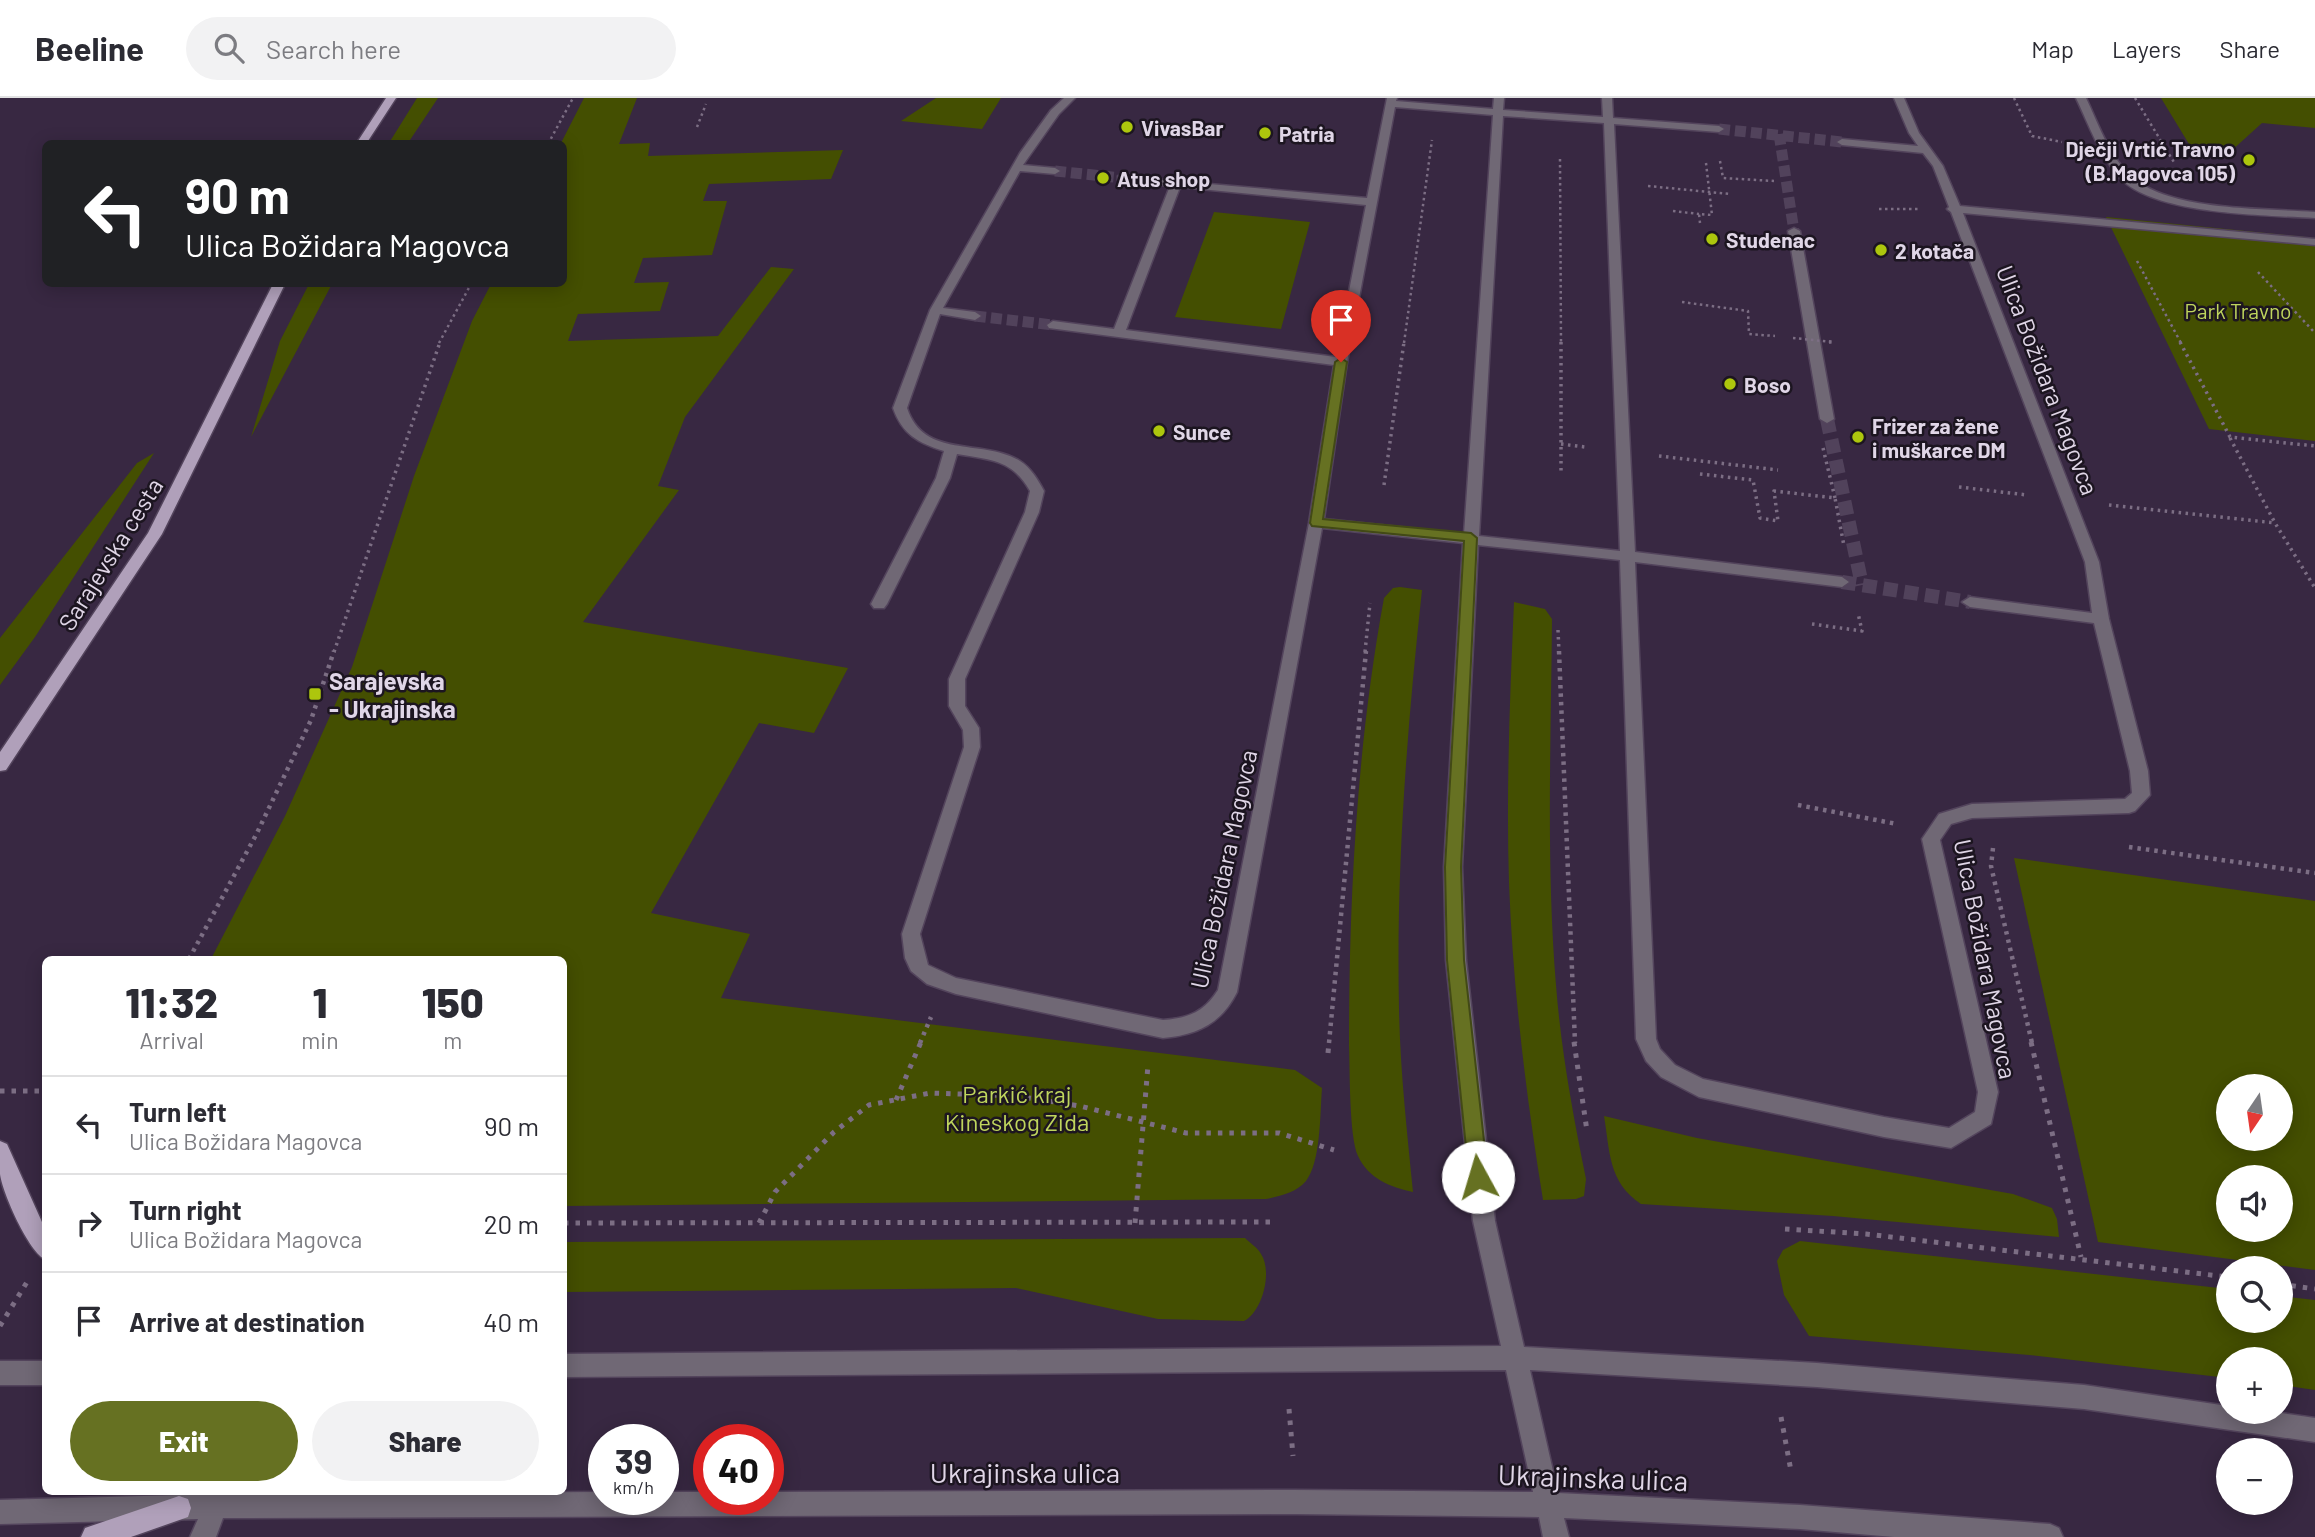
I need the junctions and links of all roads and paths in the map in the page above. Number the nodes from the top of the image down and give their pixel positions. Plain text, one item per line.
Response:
1 (391, 98) edge
2 (573, 98) edge
3 (1070, 98) edge
4 (1607, 98) edge
5 (1899, 98) edge
6 (2081, 98) edge
7 (1391, 101) edge
8 (706, 104) dead end
9 (1499, 105) edge
10 (1608, 120) junction
11 (697, 127) dead end
12 (1433, 128) dead end
13 (1719, 130) tunnel mouth
14 (363, 140) edge
15 (550, 140) edge
16 (1842, 142) tunnel mouth
17 (1927, 150) junction
18 (1560, 159) dead end
19 (1706, 162) dead end
20 (1721, 164) dead end
21 (1016, 168) junction
22 (1055, 171) tunnel mouth
23 (1122, 178) tunnel mouth
24 (1774, 181) dead end
25 (1176, 183) junction
26 (1645, 185) dead end
27 (1710, 192) junction
28 (1730, 194) dead end
29 (1373, 202) junction
30 (1954, 209) junction
31 (1673, 211) dead end
32 (1699, 214) junction
33 (2315, 215) edge
34 (1700, 223) dead end
35 (2117, 223) junction
36 (1794, 231) tunnel mouth
37 (2215, 232) junction
38 (2315, 242) edge
39 (278, 287) edge
40 (469, 287) edge
41 (1682, 302) dead end
42 (936, 310) junction
43 (975, 316) tunnel mouth
44 (1053, 325) tunnel mouth
45 (1119, 333) junction
46 (2315, 333) edge
47 (1783, 337) dead end
48 (1793, 338) dead end
49 (1833, 342) dead end
50 (1341, 362) junction
51 (1827, 419) tunnel mouth
52 (2230, 437) junction
53 (1821, 440) dead end
54 (2315, 446) edge
55 (951, 450) junction
56 (1651, 455) dead end
57 (1778, 470) dead end
58 (1561, 472) dead end
59 (1700, 474) dead end
60 (1384, 485) dead end
61 (1959, 487) dead end
62 (1835, 498) dead end
63 (1774, 499) dead end
64 (2069, 500) junction
65 (1316, 523) junction
66 (2275, 523) junction
67 (1471, 538) junction
68 (1627, 556) junction
69 (1842, 582) tunnel mouth
70 (2315, 588) edge
71 (1970, 602) tunnel mouth
72 (1370, 603) dead end
73 (879, 604) dead end
74 (2101, 619) junction
75 (1558, 630) dead end
76 (0, 765) edge
77 (1798, 804) dead end
78 (1907, 826) dead end
79 (1994, 840) dead end
80 (2115, 845) dead end
81 (2315, 873) edge
82 (191, 956) edge
83 (934, 1010) dead end
84 (1328, 1054) dead end
85 (1149, 1056) dead end
86 (0, 1091) edge
87 (42, 1091) edge
88 (896, 1100) junction
89 (1143, 1122) junction
90 (1587, 1131) dead end
91 (1334, 1150) dead end
92 (0, 1151) edge
93 (1271, 1222) dead end
94 (567, 1223) edge
95 (758, 1223) junction
96 (1135, 1223) junction
97 (1785, 1229) dead end
98 (42, 1244) edge
99 (2081, 1257) junction
100 (2216, 1275) edge
101 (28, 1280) dead end
102 (2293, 1286) edge
103 (2315, 1289) edge
104 (0, 1326) edge
105 (1515, 1358) junction
106 (567, 1366) edge
107 (0, 1373) edge
108 (42, 1373) edge
109 (1289, 1409) dead end
110 (1780, 1416) dead end
111 (2315, 1430) edge
112 (1293, 1456) dead end
113 (1791, 1471) dead end
114 (1548, 1505) junction
115 (215, 1506) junction
116 (179, 1508) junction
117 (0, 1512) edge
118 (94, 1537) edge
119 (203, 1537) edge
120 (1556, 1537) edge
121 (2050, 1537) edge

1 - 14 main road
2 - 15 path
3 - 21 street, Ulica Božidara Magovca
4 - 10 street, Ulica Božidara Magovca
5 - 17 street, Ulica Božidara Magovca
6 - 33 street
7 - 9 street, Ulica Božidara Magovca
7 - 29 street, Ulica Božidara Magovca
8 - 11 path
9 - 10 street, Ulica Božidara Magovca
9 - 67 street
10 - 13 street
10 - 68 street, Ulica Božidara Magovca
12 - 60 path
16 - 17 street
17 - 30 street, Ulica Božidara Magovca
18 - 58 path
19 - 27 path
20 - 24 path
21 - 22 street
21 - 42 street, Ulica Božidara Magovca
23 - 25 street
25 - 29 street
25 - 45 street
26 - 27 path
27 - 28 path
27 - 32 path
29 - 50 street, Ulica Božidara Magovca
30 - 35 street
30 - 64 street, Ulica Božidara Magovca
31 - 32 path
32 - 34 path
35 - 37 street
35 - 52 path
36 - 51 street
37 - 38 street
37 - 46 path
39 - 76 main road, Sarajevska cesta
40 - 82 path
41 - 47 path
42 - 43 street
42 - 55 street, Ulica Božidara Magovca
44 - 45 street
45 - 50 street
48 - 49 path, bridge
50 - 65 street, Ulica Božidara Magovca
52 - 54 path
52 - 66 path
53 - 62 path
55 - 65 street, Ulica Božidara Magovca
55 - 73 street
56 - 57 path
59 - 63 path
61 - 64 path
64 - 66 path
64 - 74 street, Ulica Božidara Magovca
65 - 67 street
66 - 70 path
67 - 68 street
67 - 105 street
68 - 69 street
68 - 74 street, Ulica Božidara Magovca
71 - 74 street
72 - 84 path
75 - 90 path
77 - 78 path
79 - 99 path
80 - 81 path
83 - 88 path
85 - 89 path
86 - 87 path
88 - 89 path
88 - 95 path
89 - 91 path
89 - 96 path
92 - 98 main road
93 - 96 path
94 - 95 path
95 - 96 path
97 - 99 path
99 - 100 path
101 - 104 path
102 - 103 path
105 - 106 street
105 - 111 street
105 - 114 street
107 - 108 street
109 - 112 path
110 - 113 path
114 - 115 street, Ukrajinska ulica
114 - 120 street
114 - 121 street, Ukrajinska ulica
115 - 116 street, Ukrajinska ulica
115 - 119 street
116 - 117 street, Ukrajinska ulica
116 - 118 main road

